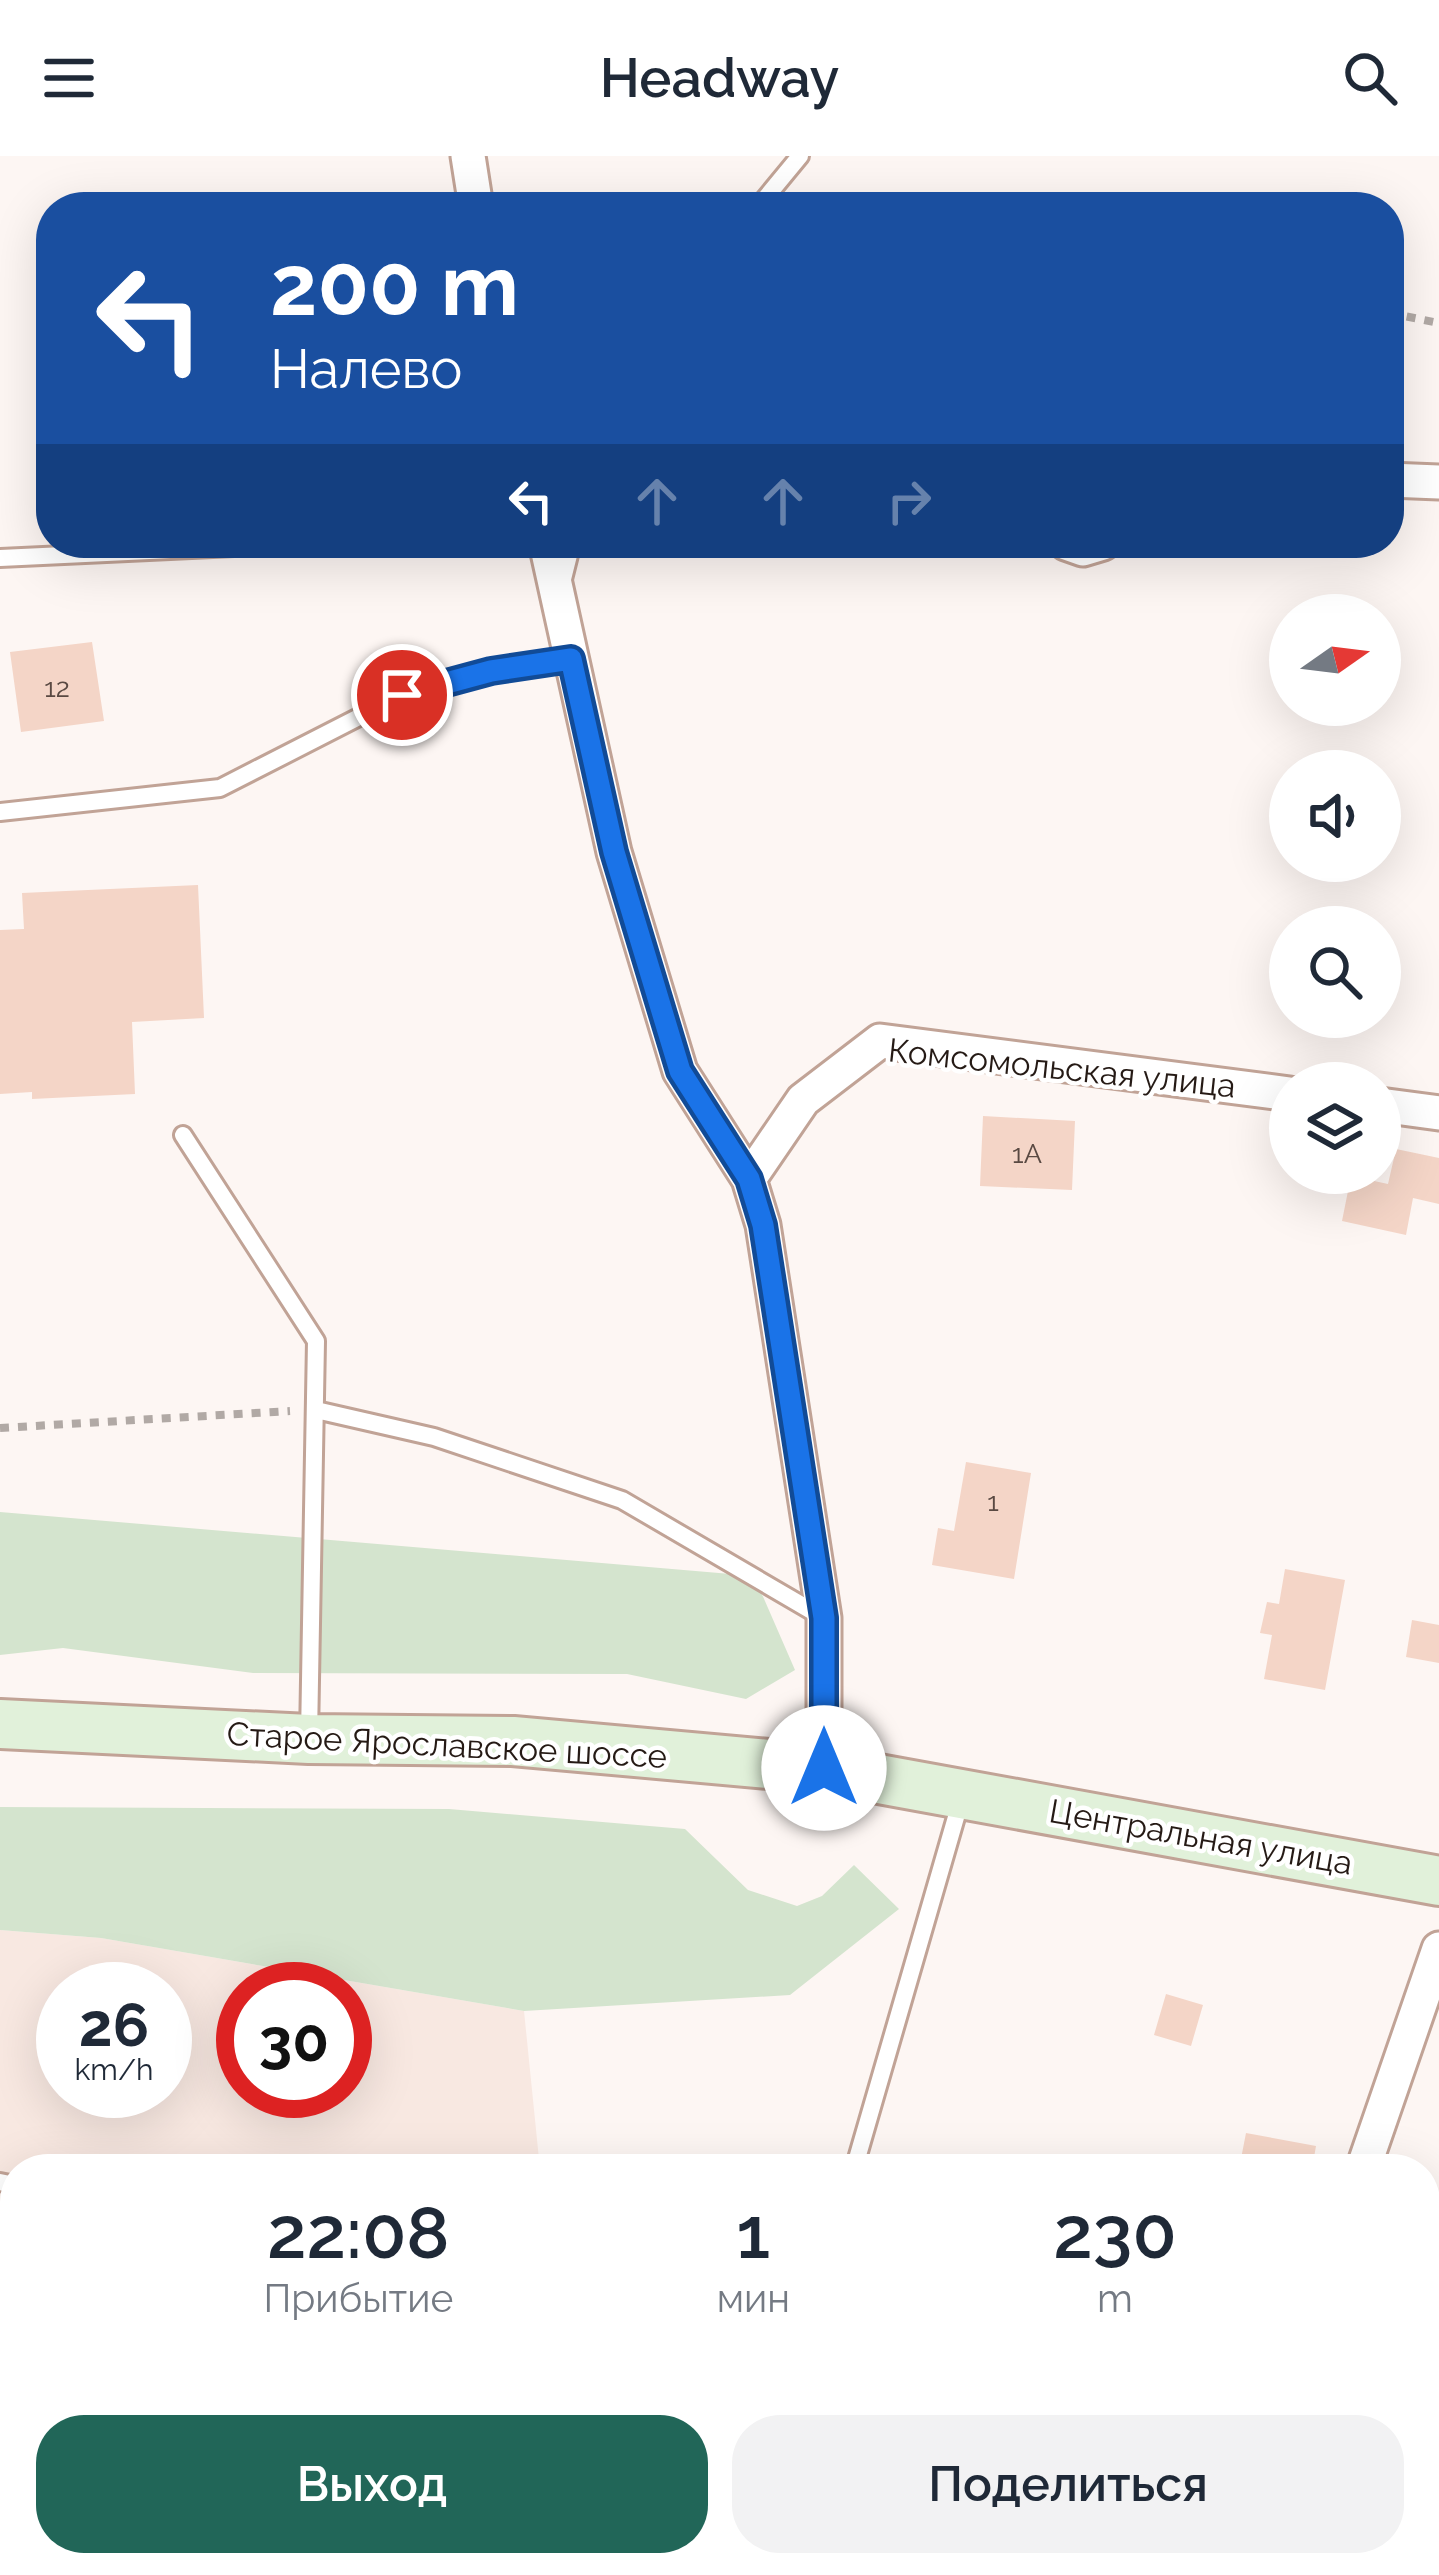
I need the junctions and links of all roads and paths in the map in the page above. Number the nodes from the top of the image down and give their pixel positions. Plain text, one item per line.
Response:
1 (468, 156) edge
2 (800, 156) edge
3 (474, 192) edge
4 (770, 192) edge
5 (1404, 317) edge
6 (1439, 323) edge
7 (1404, 481) edge
8 (1439, 482) edge
9 (36, 556) edge
10 (0, 558) edge
11 (549, 558) edge
12 (568, 558) edge
13 (557, 601) junction
14 (571, 659) junction
15 (0, 812) edge
16 (1269, 1091) edge
17 (1401, 1107) edge
18 (1439, 1112) edge
19 (183, 1135) dead end
20 (749, 1179) junction
21 (316, 1410) junction
22 (0, 1428) edge
23 (824, 1618) junction
24 (0, 1724) edge
25 (309, 1738) junction
26 (824, 1768) junction
27 (963, 1793) junction
28 (1439, 1881) edge
29 (1439, 1949) edge
30 (858, 2154) edge
31 (1368, 2154) edge

1 - 3 street
2 - 4 lane
5 - 6 path
7 - 8 street
9 - 10 lane
11 - 13 street
12 - 13 lane
13 - 14 street
14 - 15 lane
14 - 20 street
16 - 20 street, Комсомольская улица
17 - 18 street
19 - 21 lane
20 - 23 street
21 - 22 path
21 - 23 lane
21 - 25 lane
23 - 26 street
24 - 25 main road, Старое Ярославское шоссе
25 - 26 main road, Старое Ярославское шоссе
26 - 27 main road, Старое Ярославское шоссе
27 - 28 main road, Центральная улица
27 - 30 lane
29 - 31 street

